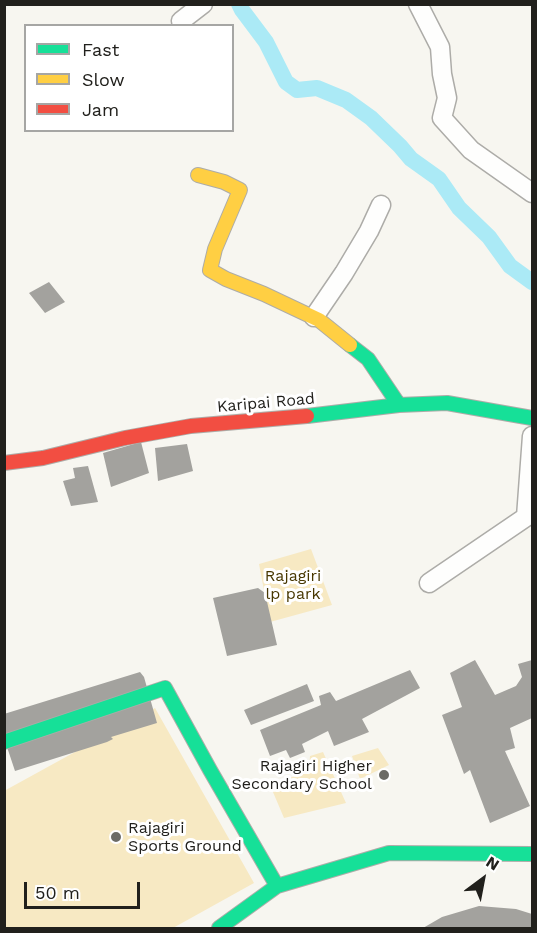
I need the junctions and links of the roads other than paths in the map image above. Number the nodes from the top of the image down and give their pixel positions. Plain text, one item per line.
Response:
1 (203, 4) edge
2 (418, 4) edge
3 (181, 21) dead end
4 (198, 175) dead end
5 (532, 193) edge
6 (381, 205) dead end
7 (314, 317) junction
8 (399, 405) junction
9 (532, 418) edge
10 (532, 436) edge
11 (4, 463) edge
12 (429, 583) dead end
13 (4, 742) edge
14 (532, 854) edge
15 (278, 886) junction
16 (219, 928) edge

1 - 3 street
2 - 5 street
4 - 7 street
6 - 7 street
7 - 8 street
8 - 9 street, Karipai Road
8 - 11 street, Karipai Road
10 - 12 street
13 - 15 street
14 - 15 street
15 - 16 street

